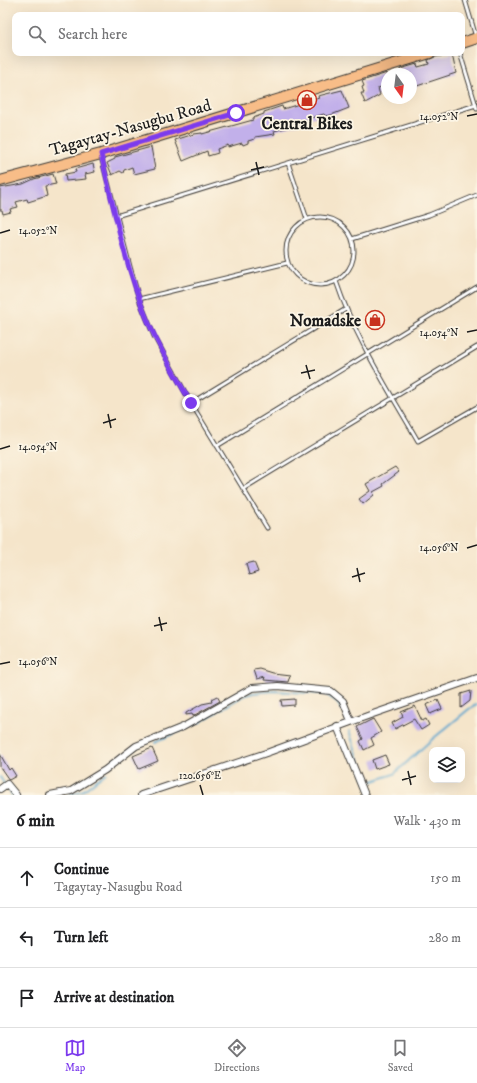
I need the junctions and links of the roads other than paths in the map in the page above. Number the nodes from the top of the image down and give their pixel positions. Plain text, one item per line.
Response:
1 (465, 0) edge
2 (477, 38) edge
3 (465, 42) edge
4 (420, 56) edge
5 (461, 56) edge
6 (476, 107) edge
7 (101, 154) junction
8 (288, 163) junction
9 (0, 181) edge
10 (477, 195) edge
11 (116, 216) junction
12 (307, 218) junction
13 (352, 239) junction
14 (287, 263) junction
15 (336, 281) junction
16 (477, 287) edge
17 (140, 299) junction
18 (346, 309) junction
19 (477, 347) edge
20 (368, 353) junction
21 (393, 398) junction
22 (191, 403) junction
23 (477, 407) edge
24 (217, 446) junction
25 (243, 489) junction
26 (267, 528) dead end
27 (477, 678) edge
28 (351, 721) junction
29 (337, 726) junction
30 (0, 789) edge
31 (16, 795) edge
32 (50, 795) edge
33 (141, 795) edge
34 (364, 795) edge

1 - 2 lane
2 - 3 main road
4 - 7 main road, Tagaytay-Nasugbu Road
5 - 6 lane
6 - 8 lane
7 - 9 main road, Tagaytay-Nasugbu Road
7 - 11 lane
8 - 11 lane
8 - 12 lane
10 - 13 lane
11 - 17 lane
12 - 13 lane
12 - 14 lane
13 - 15 lane
14 - 15 lane
14 - 17 lane
15 - 18 lane
16 - 20 lane
17 - 22 lane
18 - 20 lane
18 - 22 lane
19 - 21 lane
20 - 21 lane
20 - 24 lane
21 - 23 lane
21 - 25 lane
22 - 24 lane
24 - 25 lane
25 - 26 lane
27 - 28 street
28 - 29 street
28 - 32 street
29 - 33 street
29 - 34 street
30 - 31 street

